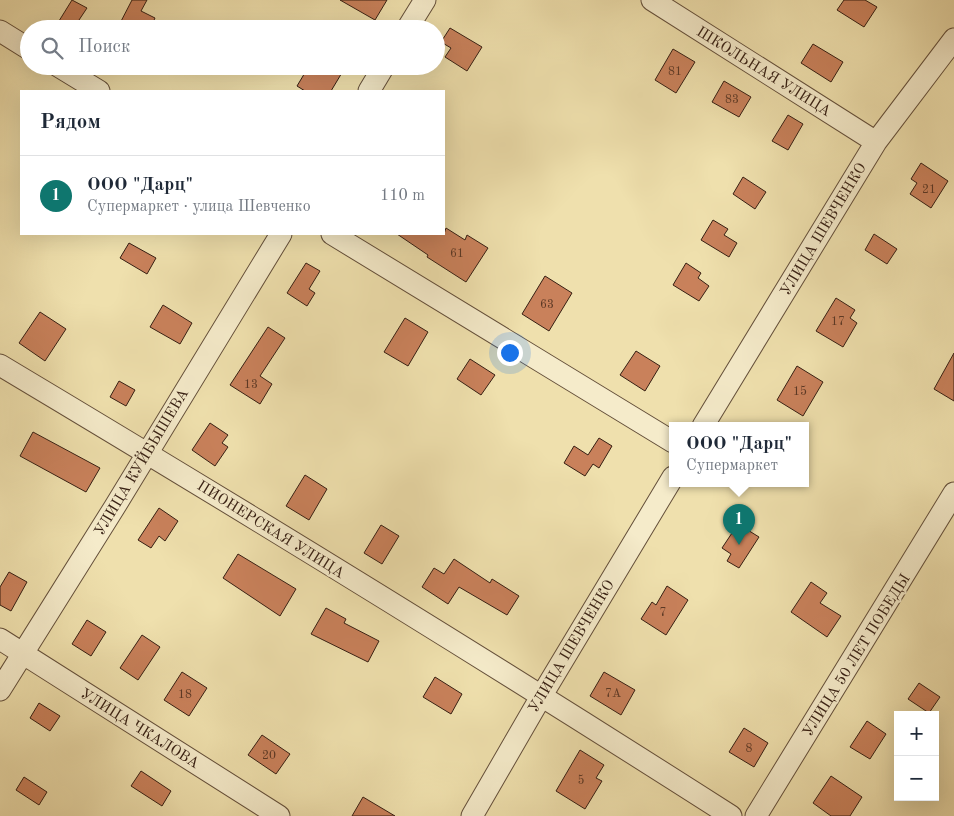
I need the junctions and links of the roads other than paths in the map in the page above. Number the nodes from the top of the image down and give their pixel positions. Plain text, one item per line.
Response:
1 (425, 0) edge
2 (652, 0) edge
3 (673, 6) edge
4 (413, 20) edge
5 (0, 31) edge
6 (954, 39) edge
7 (20, 43) edge
8 (72, 75) edge
9 (379, 75) edge
10 (96, 90) edge
11 (370, 90) edge
12 (876, 142) junction
13 (279, 235) edge
14 (334, 235) edge
15 (0, 366) edge
16 (706, 422) edge
17 (669, 440) edge
18 (146, 452) junction
19 (669, 484) edge
20 (954, 493) edge
21 (0, 639) edge
22 (23, 654) junction
23 (0, 690) edge
24 (542, 695) junction
25 (279, 816) edge
26 (472, 816) edge
27 (731, 816) edge
28 (756, 816) edge

1 - 4 street
2 - 3 street, ШКОЛЬНАЯ УЛИЦА
3 - 12 street, ШКОЛЬНАЯ УЛИЦА
5 - 7 street
6 - 12 street, УЛИЦА ШЕВЧЕНКО
8 - 10 street
9 - 11 street
12 - 16 street, УЛИЦА ШЕВЧЕНКО
13 - 18 street, УЛИЦА КУЙБЫШЕВА
14 - 17 street
15 - 18 street, ПИОНЕРСКАЯ УЛИЦА
18 - 22 street, УЛИЦА КУЙБЫШЕВА
18 - 24 street, ПИОНЕРСКАЯ УЛИЦА
19 - 24 street, УЛИЦА ШЕВЧЕНКО
20 - 28 street, УЛИЦА 50 ЛЕТ ПОБЕДЫ
21 - 22 street, УЛИЦА ЧКАЛОВА
22 - 23 street, УЛИЦА КУЙБЫШЕВА
22 - 25 street, УЛИЦА ЧКАЛОВА
24 - 26 street, УЛИЦА ШЕВЧЕНКО
24 - 27 street, ПИОНЕРСКАЯ УЛИЦА

